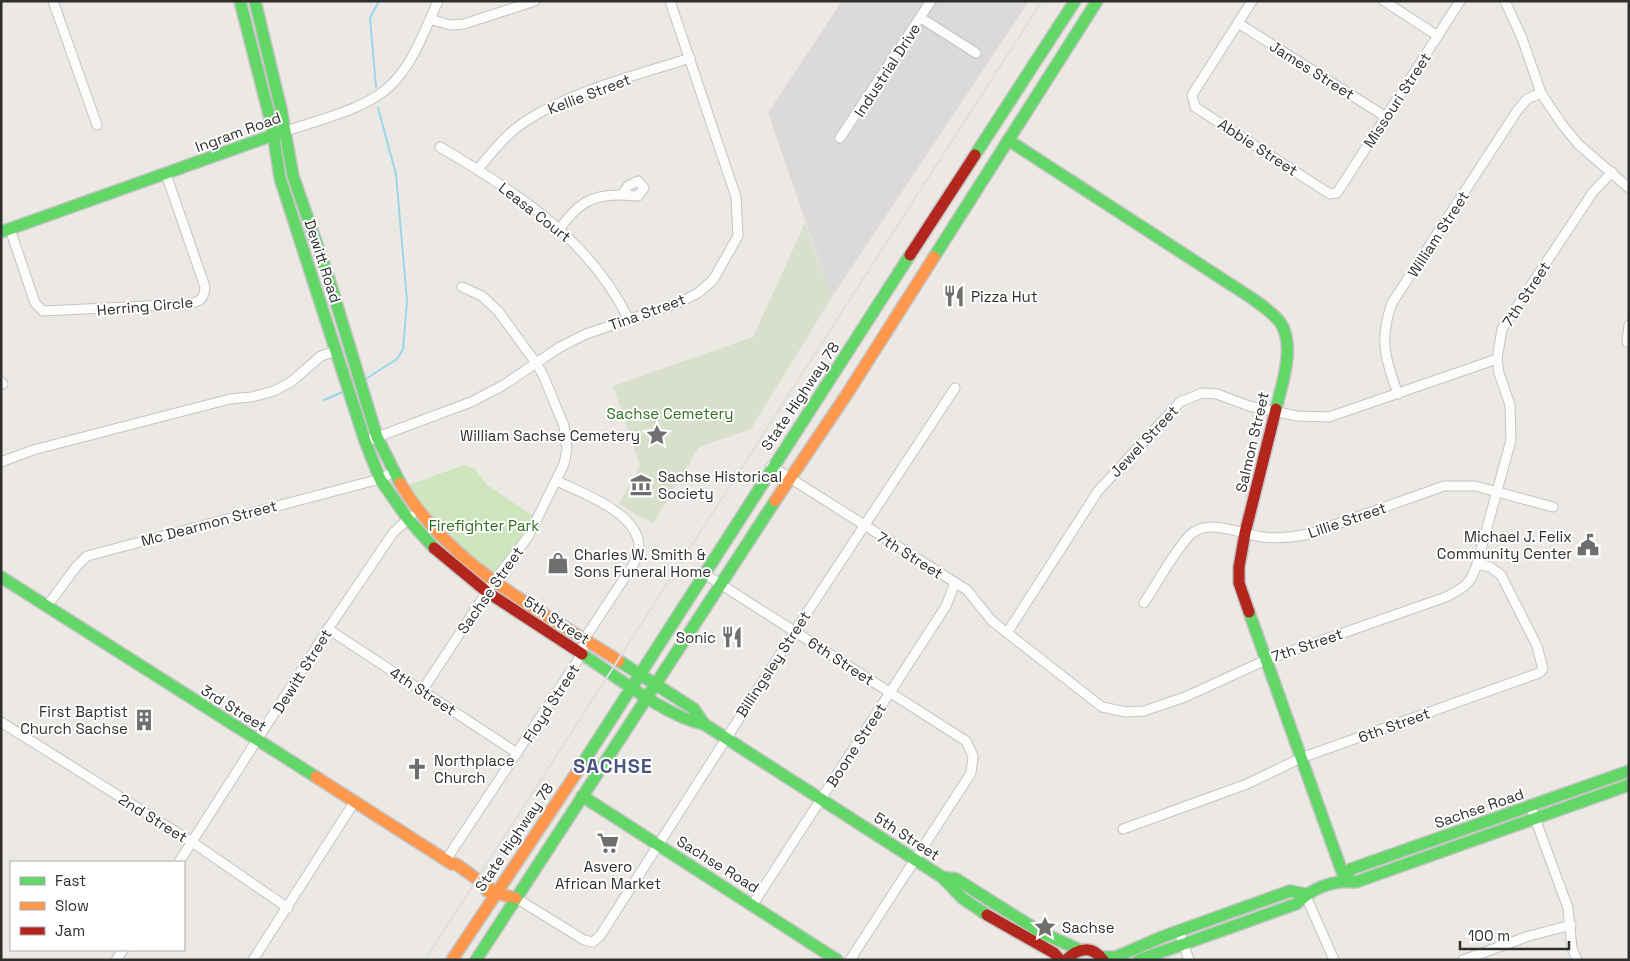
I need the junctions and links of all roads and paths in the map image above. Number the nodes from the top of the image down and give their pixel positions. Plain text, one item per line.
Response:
1 (53, 1) edge
2 (240, 1) edge
3 (255, 1) edge
4 (438, 1) edge
5 (535, 1) edge
6 (670, 1) edge
7 (932, 1) edge
8 (1075, 1) edge
9 (1097, 1) edge
10 (1252, 1) edge
11 (1384, 1) edge
12 (1460, 1) edge
13 (1505, 1) edge
14 (921, 18) junction
15 (430, 19) junction
16 (1238, 23) junction
17 (1438, 36) junction
18 (976, 53) dead end
19 (690, 58) junction
20 (1541, 93) junction
21 (1386, 117) junction
22 (96, 125) dead end
23 (286, 131) junction
24 (273, 135) junction
25 (840, 138) dead end
26 (1008, 140) junction
27 (440, 147) dead end
28 (291, 164) junction
29 (278, 167) junction
30 (478, 169) junction
31 (1612, 172) junction
32 (166, 174) junction
33 (1629, 188) edge
34 (1330, 194) joint
35 (622, 195) dead end
36 (560, 228) junction
37 (6, 231) edge
38 (462, 287) dead end
39 (339, 312) junction
40 (324, 316) junction
41 (630, 320) junction
42 (1629, 325) edge
43 (1627, 342) dead end
44 (350, 347) junction
45 (336, 351) junction
46 (1498, 359) junction
47 (536, 363) junction
48 (828, 381) junction
49 (955, 388) dead end
50 (847, 394) junction
51 (1398, 394) junction
52 (1274, 411) junction
53 (377, 437) junction
54 (365, 441) junction
55 (1, 462) edge
56 (771, 466) junction
57 (393, 472) junction
58 (790, 478) junction
59 (380, 479) junction
60 (557, 481) junction
61 (1496, 492) junction
62 (1553, 507) dead end
63 (417, 511) junction
64 (408, 519) junction
65 (864, 526) junction
66 (1245, 533) junction
67 (1477, 564) junction
68 (703, 573) junction
69 (1, 577) edge
70 (494, 581) junction
71 (720, 583) junction
72 (954, 583) junction
73 (487, 592) junction
74 (1144, 603) dead end
75 (47, 606) junction
76 (566, 626) junction
77 (328, 629) junction
78 (795, 631) junction
79 (1008, 633) junction
80 (558, 638) junction
81 (585, 638) junction
82 (582, 654) junction
83 (1266, 660) junction
84 (641, 674) junction
85 (655, 683) junction
86 (632, 686) junction
87 (422, 691) junction
88 (889, 693) junction
89 (646, 696) junction
90 (1, 722) edge
91 (704, 724) junction
92 (726, 738) junction
93 (258, 740) junction
94 (593, 746) junction
95 (517, 753) junction
96 (1301, 758) junction
97 (1629, 771) edge
98 (1629, 785) edge
99 (582, 796) junction
100 (822, 798) junction
101 (354, 801) junction
102 (1531, 806) junction
103 (1535, 818) junction
104 (1123, 829) dead end
105 (192, 842) junction
106 (658, 844) junction
107 (916, 859) junction
108 (181, 861) edge
109 (449, 862) junction
110 (942, 877) junction
111 (1345, 880) junction
112 (495, 892) junction
113 (1304, 894) junction
114 (516, 898) junction
115 (753, 904) junction
116 (288, 908) junction
117 (1571, 925) junction
118 (1179, 931) junction
119 (593, 942) joint
120 (1183, 944) junction
121 (1078, 949) junction
122 (1102, 958) edge
123 (253, 960) edge
124 (452, 960) edge
125 (476, 960) edge
126 (838, 960) edge
127 (850, 960) edge
128 (1060, 960) edge
129 (1066, 960) edge
130 (1139, 960) edge
131 (1189, 960) edge
132 (1334, 960) edge
133 (1463, 960) edge
134 (1576, 960) edge

1 - 22 street
2 - 24 main road, Dewitt Road
3 - 23 main road, Dewitt Road
4 - 15 street, Ingram Road
5 - 15 street
6 - 19 street, Tina Street
7 - 14 street, Industrial Drive
8 - 48 main road, State Highway 78
9 - 26 main road
10 - 16 street
11 - 17 street
12 - 17 street, Missouri Street
13 - 20 street
14 - 18 street
14 - 25 street, Industrial Drive
15 - 23 street, Ingram Road
16 - 21 street, James Street
16 - 34 street, Abbie Street
17 - 21 street, Missouri Street
19 - 30 street, Kellie Street
19 - 41 street, Tina Street
20 - 31 street
20 - 51 street, William Street
21 - 34 street, Missouri Street
23 - 24 main road, Ingram Road
23 - 28 main road, Dewitt Road
24 - 29 main road, Dewitt Road
24 - 32 main road, Ingram Road
26 - 50 main road
26 - 52 main road, Salmon Street
27 - 30 street, Leasa Court
28 - 29 main road
28 - 39 main road, Dewitt Road
29 - 40 main road, Dewitt Road
30 - 36 street, Leasa Court
31 - 33 street
31 - 46 street, 7th Street
32 - 37 main road, Ingram Road
32 - 37 street, Herring Circle
35 - 36 street
36 - 41 street, Leasa Court
38 - 47 street, Sachse Street
39 - 40 main road
39 - 44 main road, Dewitt Road
40 - 45 main road, Dewitt Road
41 - 47 street, Tina Street
42 - 43 street
44 - 45 main road
44 - 53 main road, Dewitt Road
45 - 54 main road, Dewitt Road
45 - 55 street
46 - 51 street, Jewel Street
46 - 61 street, 7th Street
47 - 53 street, Tina Street
47 - 60 street, Sachse Street
48 - 50 main road
48 - 56 main road, State Highway 78
49 - 65 street, Billingsley Street
50 - 58 main road
51 - 52 street, Jewel Street
52 - 66 main road, Salmon Street
52 - 79 street, Jewel Street
53 - 54 street, Tina Street
53 - 57 main road, Dewitt Road
54 - 59 main road, Dewitt Road
56 - 58 street, 7th Street
56 - 68 main road, State Highway 78
57 - 59 street, Mc Dearmon Street
57 - 63 main road, Dewitt Road
58 - 65 street, 7th Street
58 - 71 main road
59 - 64 main road, Dewitt Road
59 - 75 street, Mc Dearmon Street
60 - 70 street, Sachse Street
60 - 81 street, Floyd Street
61 - 62 street, Lillie Street
61 - 66 street, Lillie Street
61 - 67 street, 7th Street
63 - 64 street, Dewitt Street
63 - 70 main road, 5th Street
64 - 73 main road, 5th Street
64 - 77 street, Dewitt Street
65 - 72 street, 7th Street
65 - 78 street, Billingsley Street
66 - 74 street, Lillie Street
66 - 83 main road, Salmon Street
67 - 83 street, 7th Street
67 - 96 street, 6th Street
68 - 71 street, 6th Street
68 - 84 main road, State Highway 78
69 - 75 main road, 3rd Street
70 - 73 street, Sachse Street
70 - 76 main road, 5th Street
71 - 78 street, 6th Street
71 - 85 main road
72 - 79 street, 7th Street
72 - 88 street, Boone Street
73 - 80 main road, 5th Street
73 - 87 street, Sachse Street
75 - 93 main road, 3rd Street
76 - 80 main road
76 - 81 main road, 5th Street
77 - 87 street, 4th Street
77 - 93 street, Dewitt Street
78 - 88 street, 6th Street
78 - 92 street, Billingsley Street
79 - 83 street, 7th Street
80 - 82 main road, 5th Street
81 - 82 street, Floyd Street
81 - 84 main road, 5th Street
82 - 86 main road, 5th Street
82 - 95 street, Floyd Street
83 - 96 main road, Salmon Street
84 - 85 main road, 5th Street
84 - 86 main road, State Highway 78
85 - 89 main road
85 - 91 main road, 5th Street
86 - 89 main road, 5th Street
86 - 94 main road, State Highway 78
87 - 95 street, 4th Street
88 - 100 street, Boone Street
88 - 107 street, 6th Street
89 - 91 main road, 5th Street
89 - 99 main road
90 - 105 street, 2nd Street
91 - 92 main road, 5th Street
92 - 100 main road, 5th Street
92 - 106 street, Billingsley Street
93 - 101 main road, 3rd Street
93 - 105 street, Dewitt Street
94 - 99 main road
94 - 112 main road, State Highway 78
95 - 109 street, Floyd Street
96 - 104 street, 6th Street
96 - 111 main road, Salmon Street
97 - 102 main road, Sachse Road
98 - 103 main road, Sachse Road
99 - 106 main road, Sachse Road
99 - 114 main road
100 - 107 main road, 5th Street
100 - 115 street, Boone Street
101 - 109 main road, 3rd Street
101 - 116 street
102 - 103 street
102 - 111 main road, Sachse Road
103 - 111 main road, Sachse Road
103 - 117 street
105 - 108 street, Dewitt Street
105 - 116 street, 2nd Street
106 - 115 main road, Sachse Road
106 - 119 street, Billingsley Street
107 - 110 main road, 5th Street
107 - 127 street
109 - 112 main road, 3rd Street
110 - 121 main road, 5th Street
110 - 128 main road, 5th Street
111 - 113 main road, Sachse Road
112 - 114 main road, 3rd Street
112 - 124 main road, State Highway 78
113 - 118 main road, Sachse Road
113 - 120 main road, Sachse Road
113 - 132 street
114 - 119 street, 3rd Street
114 - 125 main road
115 - 126 main road, Sachse Road
116 - 123 street
117 - 133 street
117 - 134 street
118 - 120 street
118 - 122 main road, Sachse Road
120 - 130 main road, Sachse Road
120 - 131 street
121 - 122 main road, 5th Street
121 - 129 main road

